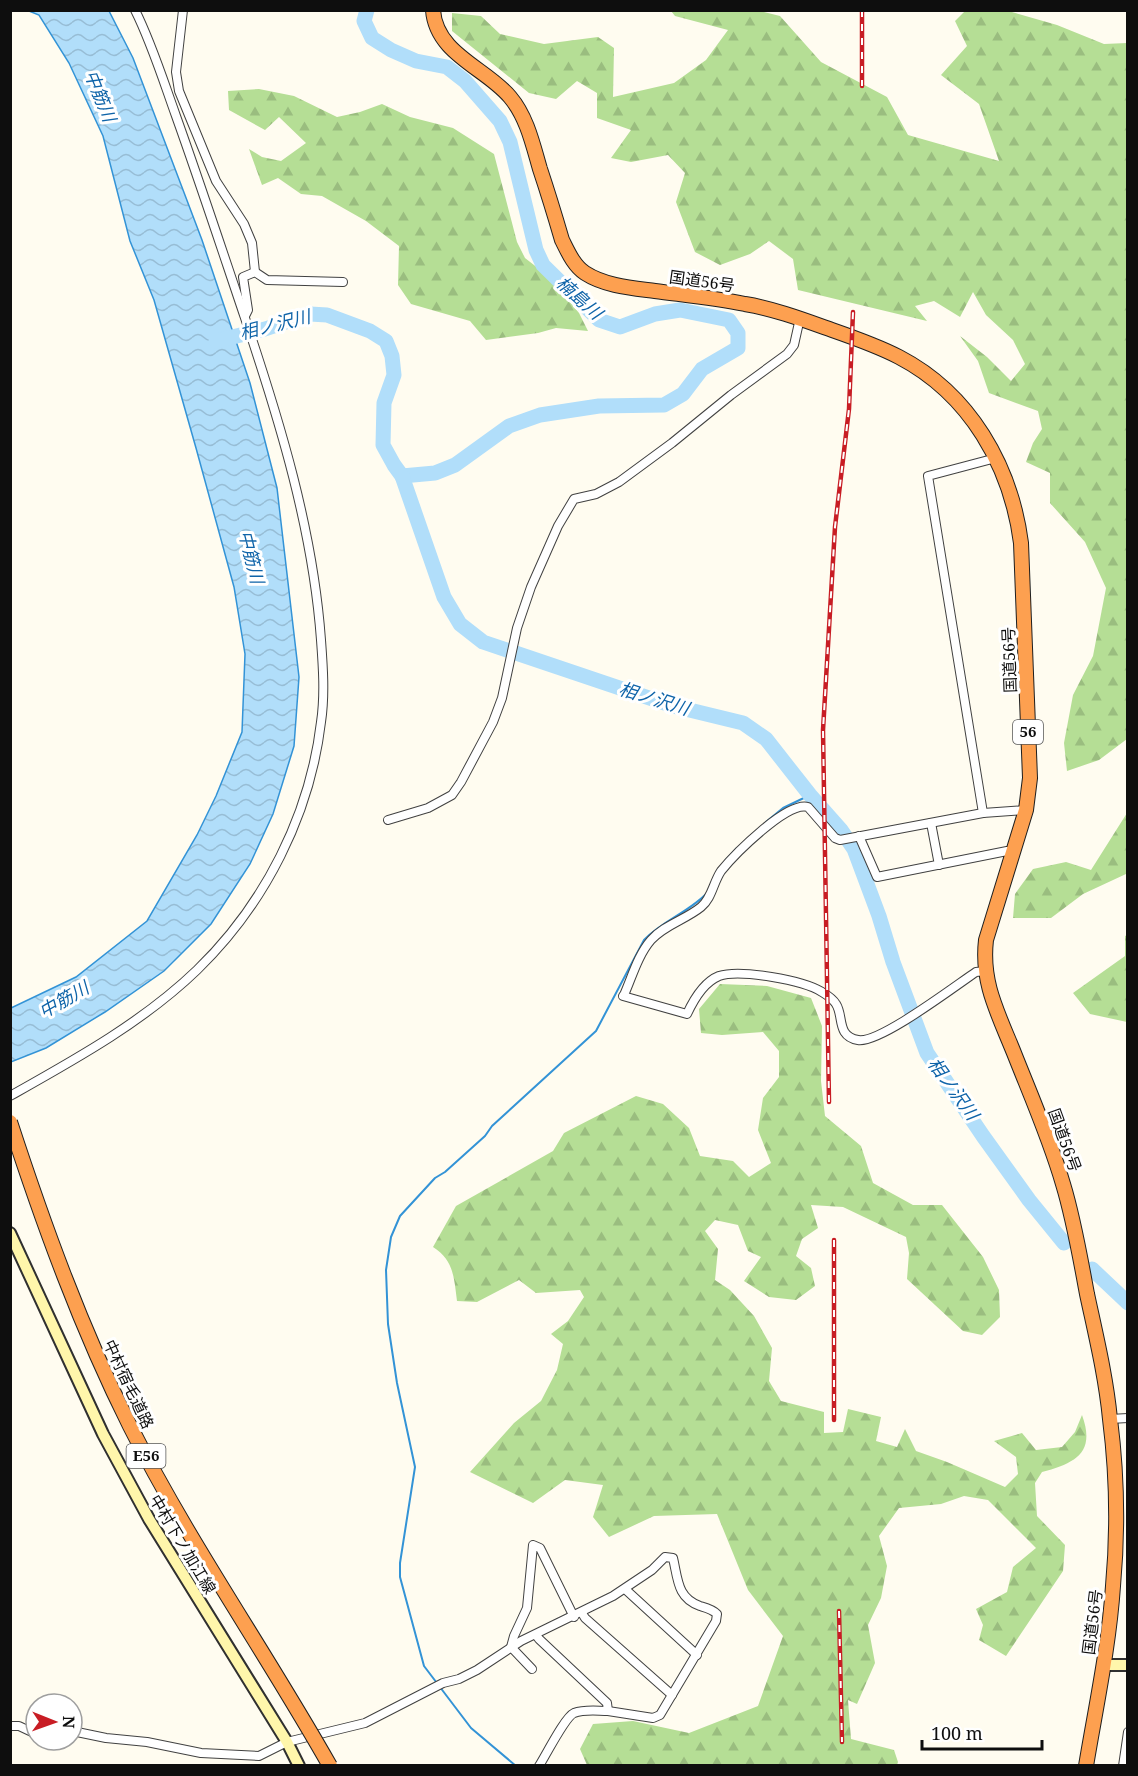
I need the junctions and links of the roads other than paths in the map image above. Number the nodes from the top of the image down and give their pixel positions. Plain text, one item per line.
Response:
1 (135, 10) edge
2 (183, 10) edge
3 (433, 10) edge
4 (255, 272) junction
5 (343, 282) dead end
6 (244, 316) junction
7 (800, 318) junction
8 (996, 458) junction
9 (1026, 810) junction
10 (983, 813) junction
11 (388, 820) dead end
12 (931, 823) junction
13 (856, 837) junction
14 (1012, 854) junction
15 (939, 865) junction
16 (985, 971) junction
17 (10, 1096) edge
18 (10, 1122) edge
19 (10, 1233) edge
20 (1128, 1418) edge
21 (1110, 1419) junction
22 (626, 1589) junction
23 (578, 1615) junction
24 (536, 1635) junction
25 (511, 1647) junction
26 (697, 1654) junction
27 (1103, 1665) junction
28 (1128, 1665) edge
29 (532, 1669) dead end
30 (672, 1695) junction
31 (608, 1711) junction
32 (1128, 1732) edge
33 (84, 1733) edge
34 (287, 1742) junction
35 (299, 1766) edge
36 (330, 1766) edge
37 (539, 1766) edge
38 (1086, 1766) edge
39 (1123, 1766) edge

1 - 6 street
2 - 4 street
3 - 7 highway, 国道56号 / 56
4 - 5 street
4 - 6 street
6 - 17 street
7 - 8 highway, 国道56号 / 56
7 - 11 street
8 - 9 highway, 国道56号 / 56
8 - 10 street
9 - 10 street
9 - 14 highway, 国道56号 / 56
10 - 12 street
12 - 13 street
12 - 15 street
13 - 15 street
13 - 16 street
14 - 15 street
14 - 16 highway, 国道56号 / 56
16 - 21 highway, 国道56号 / 56
18 - 36 highway, 中村宿毛道路 / E56, bridge
19 - 34 main road, 中村下ノ加江線
20 - 21 street
21 - 27 highway, 国道56号 / 56
22 - 23 street
22 - 26 street
22 - 26 street
23 - 24 street
23 - 25 street
23 - 30 street
24 - 25 street
24 - 31 street
25 - 29 street
25 - 34 street
26 - 30 street
27 - 28 main road
27 - 38 highway, 国道56号 / 56
30 - 31 street
31 - 37 street
32 - 39 street
33 - 34 street
34 - 35 main road, 中村下ノ加江線

